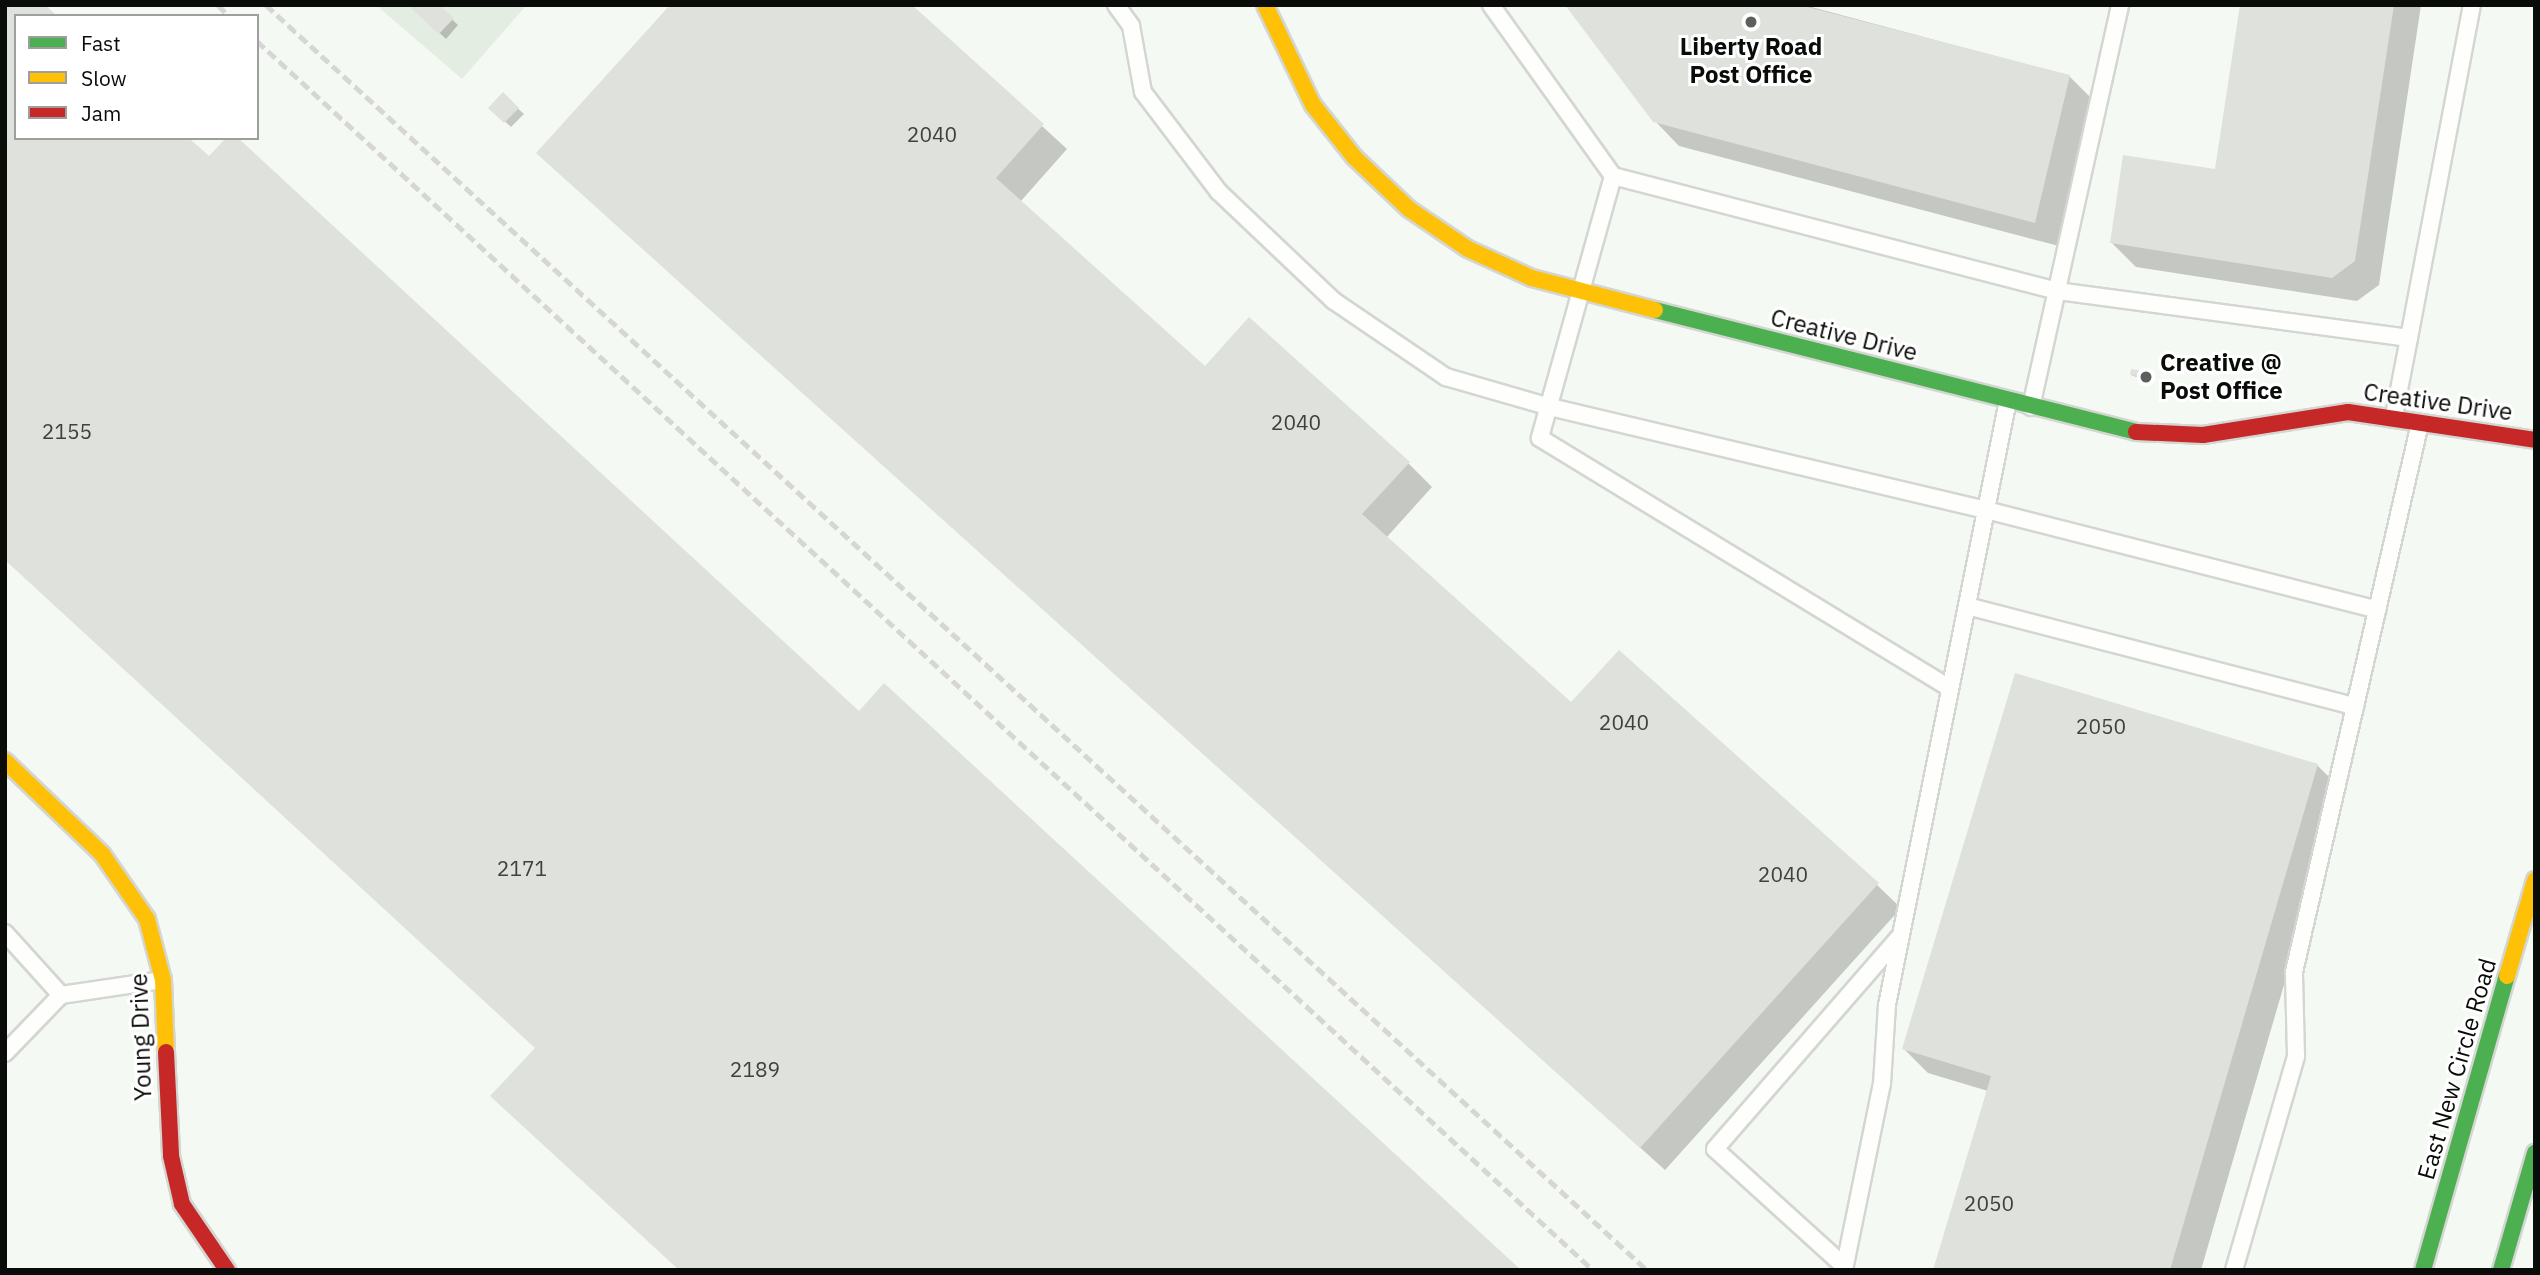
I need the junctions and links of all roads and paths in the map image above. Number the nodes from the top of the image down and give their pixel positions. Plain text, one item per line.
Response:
1 (1116, 5) edge
2 (1265, 5) edge
3 (1491, 5) edge
4 (2120, 5) edge
5 (2472, 5) edge
6 (1613, 176) junction
7 (2057, 291) junction
8 (1584, 292) junction
9 (2409, 338) junction
10 (2008, 400) junction
11 (1550, 407) junction
12 (2031, 407) junction
13 (2394, 416) junction
14 (2421, 420) junction
15 (2535, 440) edge
16 (1986, 510) junction
17 (1967, 607) junction
18 (2377, 610) junction
19 (1950, 688) junction
20 (2355, 706) junction
21 (5, 761) edge
22 (2535, 880) edge
23 (5, 933) edge
24 (1901, 935) junction
25 (163, 980) junction
26 (61, 995) junction
27 (5, 1053) edge
28 (2535, 1153) edge
29 (1844, 1268) edge
30 (227, 1270) edge
31 (2234, 1270) edge
32 (2423, 1270) edge
33 (2501, 1270) edge

1 - 11 lane
2 - 8 main road, Creative Drive
3 - 6 lane
4 - 7 lane
5 - 9 lane
6 - 7 lane
6 - 8 lane
7 - 9 lane
7 - 12 lane
8 - 10 main road, Creative Drive
8 - 11 lane
9 - 13 lane
10 - 12 main road, Creative Drive
10 - 16 lane
11 - 16 lane
11 - 19 lane
12 - 13 main road, Creative Drive
13 - 14 main road, Creative Drive
14 - 15 main road, Creative Drive
14 - 18 lane
16 - 17 lane
16 - 18 lane
17 - 19 lane
17 - 20 lane
18 - 20 lane
19 - 24 lane
20 - 31 lane
21 - 25 main road, Young Drive
22 - 32 main road, East New Circle Road
23 - 26 lane
24 - 29 lane
24 - 29 lane
25 - 26 lane
25 - 30 main road, Young Drive
26 - 27 lane
28 - 33 main road

